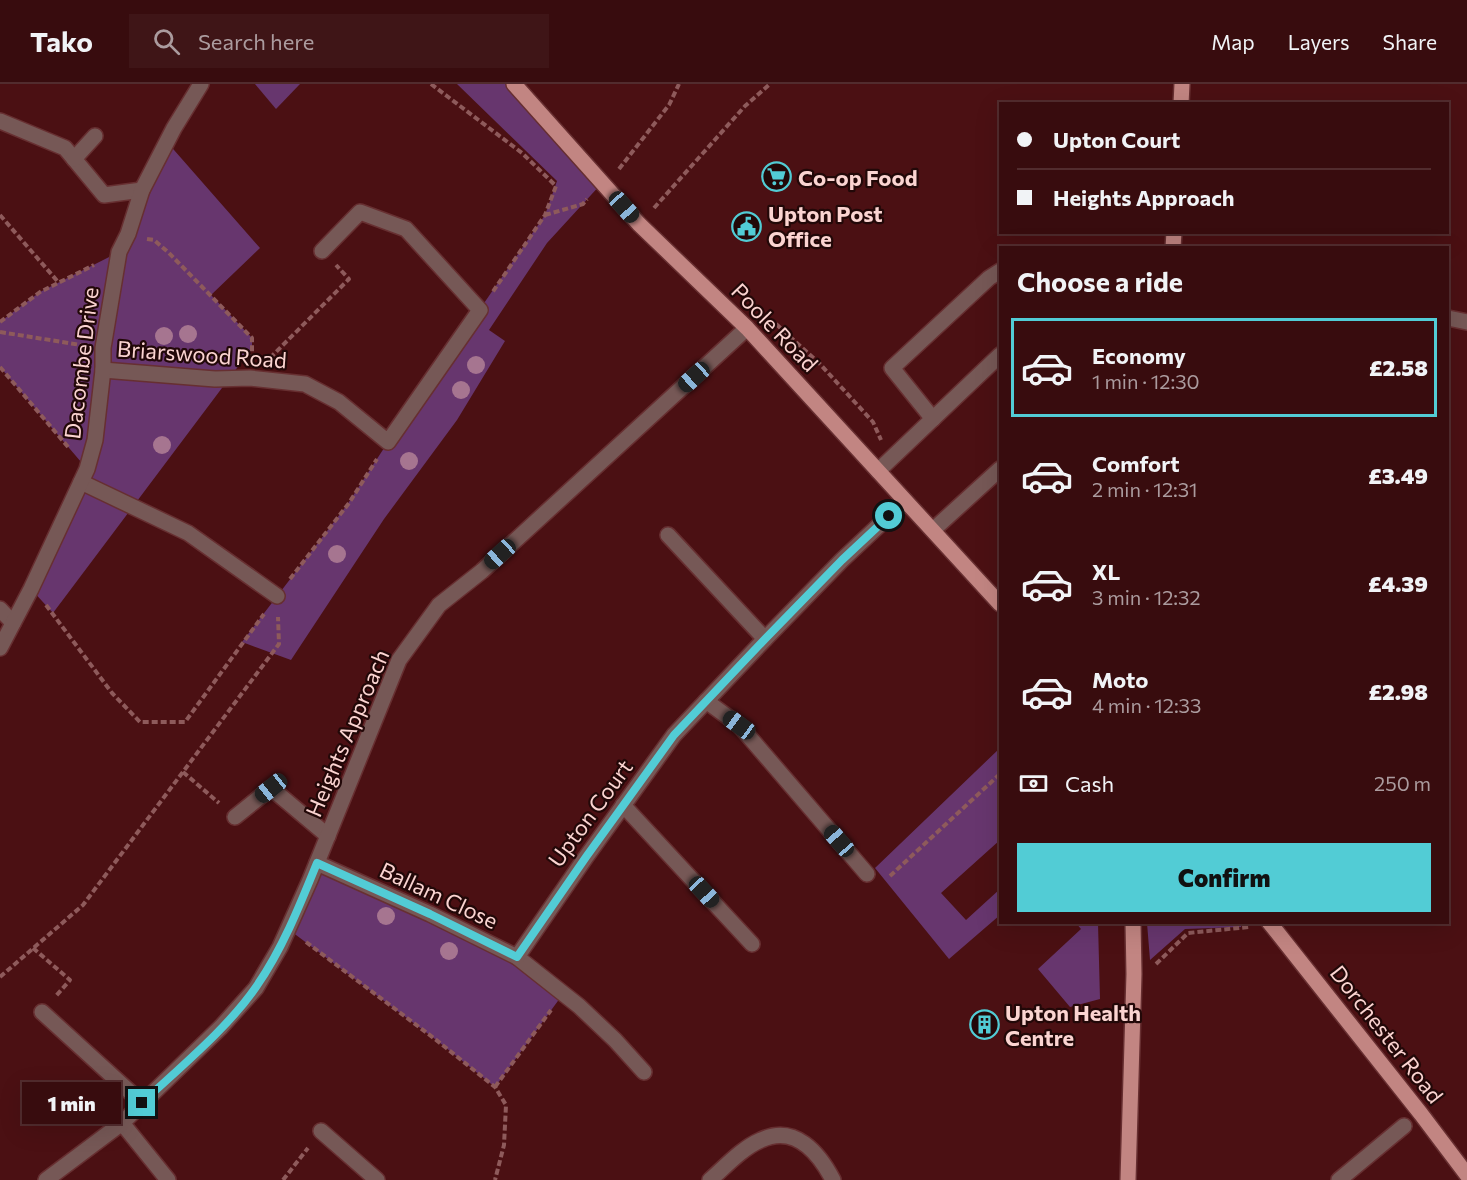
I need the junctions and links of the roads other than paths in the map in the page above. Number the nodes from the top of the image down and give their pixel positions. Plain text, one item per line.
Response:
1 (201, 84) edge
2 (514, 84) edge
3 (1182, 84) edge
4 (1181, 102) edge
5 (0, 121) edge
6 (95, 136) dead end
7 (74, 159) junction
8 (142, 190) junction
9 (322, 251) road end
10 (999, 272) edge
11 (1449, 318) edge
12 (1467, 322) edge
13 (747, 328) junction
14 (999, 357) edge
15 (103, 370) junction
16 (933, 419) junction
17 (999, 470) edge
18 (878, 471) junction
19 (84, 475) junction
20 (905, 501) junction
21 (933, 530) junction
22 (668, 535) dead end
23 (278, 596) road end
24 (999, 603) edge
25 (0, 609) edge
26 (13, 622) junction
27 (765, 639) junction
28 (0, 648) edge
29 (706, 701) junction
30 (623, 805) junction
31 (235, 817) road end
32 (328, 836) junction
33 (317, 863) junction
34 (867, 874) dead end
35 (1133, 924) edge
36 (1271, 924) edge
37 (752, 944) dead end
38 (517, 957) junction
39 (42, 1012) road end
40 (644, 1072) dead end
41 (142, 1103) junction
42 (122, 1123) junction
43 (1404, 1126) dead end
44 (321, 1131) road end
45 (1467, 1175) edge
46 (46, 1180) edge
47 (168, 1180) edge
48 (377, 1180) edge
49 (710, 1180) edge
50 (833, 1180) edge
51 (1128, 1180) edge
52 (1339, 1180) edge

1 - 8 street, Dacombe Drive
2 - 13 main road, Poole Road
3 - 4 main road
5 - 7 street
6 - 7 street
7 - 8 street
8 - 15 street, Dacombe Drive
9 - 15 street, Briarswood Road
10 - 16 street
11 - 12 street
13 - 18 main road, Poole Road
13 - 32 street, Heights Approach
14 - 16 street
15 - 19 street, Dacombe Drive
16 - 18 street
17 - 21 street
18 - 20 main road, Poole Road
19 - 23 street
19 - 26 street, Dacombe Drive
20 - 21 main road, Poole Road
20 - 27 street, Upton Court
21 - 24 main road, Poole Road
22 - 27 street
25 - 26 street
26 - 28 street, Dacombe Drive
27 - 29 street, Upton Court
29 - 30 street, Upton Court
29 - 34 street
30 - 37 street
30 - 38 street, Upton Court
31 - 32 street
32 - 33 street, Heights Approach
33 - 38 street, Ballam Close
33 - 41 street, Heights Approach
35 - 51 main road
36 - 45 main road, Dorchester Road
38 - 40 street, Ballam Close
39 - 41 street
41 - 42 street, Heights Approach
42 - 46 street, Heights Approach
42 - 47 street
43 - 52 street
44 - 48 street
49 - 50 street

